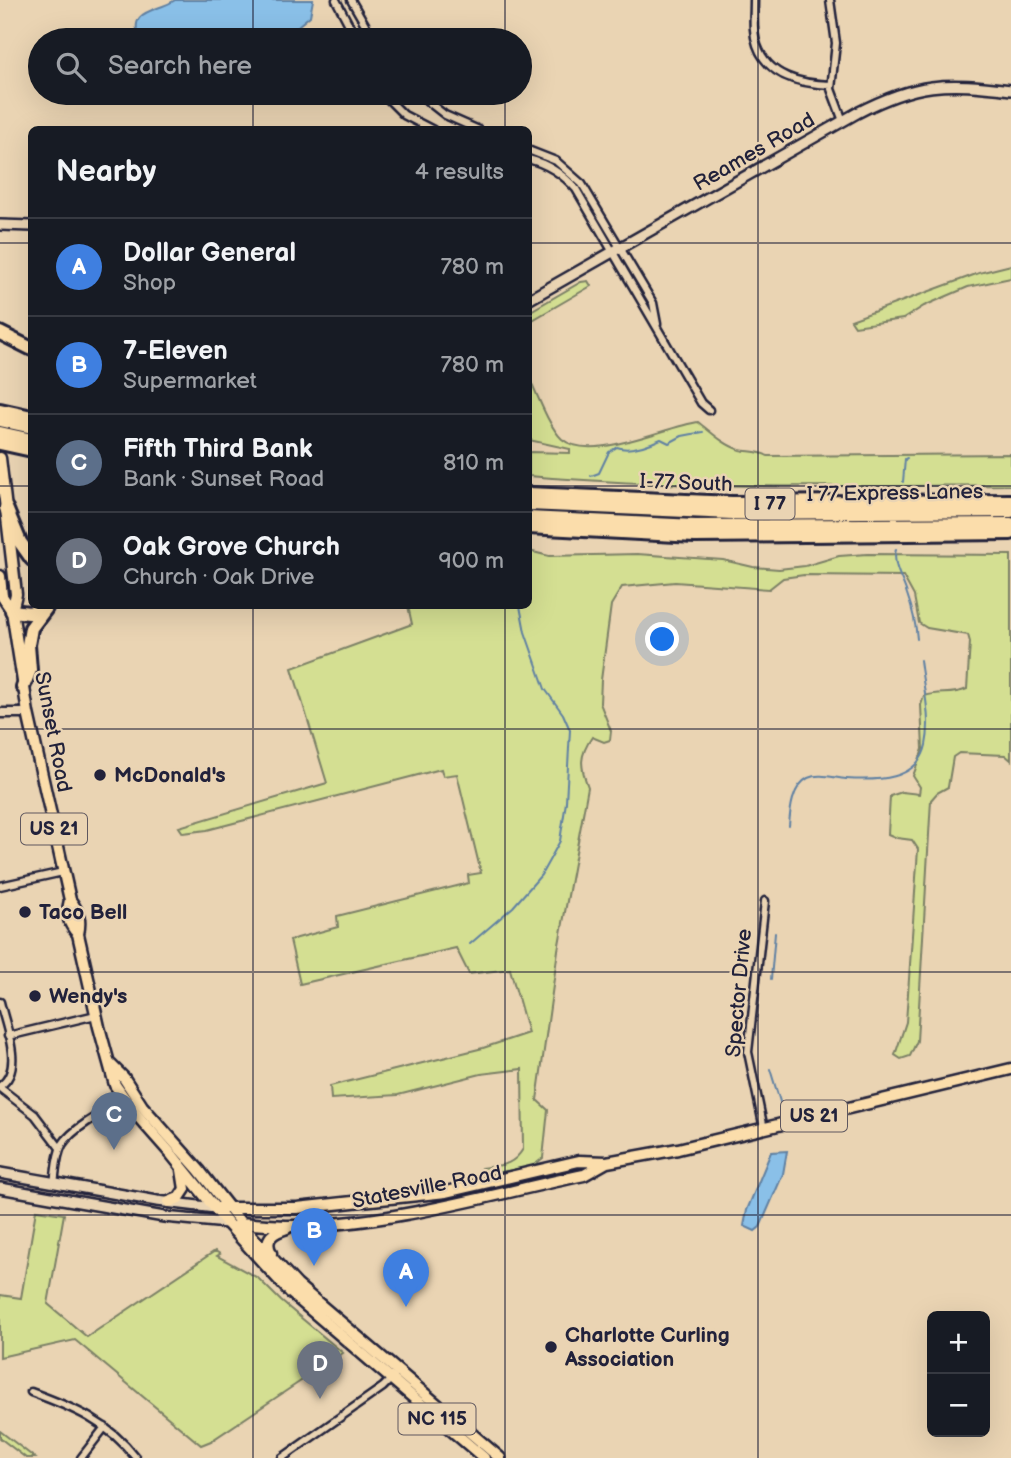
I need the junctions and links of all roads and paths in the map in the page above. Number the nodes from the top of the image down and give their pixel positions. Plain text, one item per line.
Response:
1 (336, 0) edge
2 (351, 0) edge
3 (754, 0) edge
4 (830, 0) edge
5 (351, 28) edge
6 (367, 28) edge
7 (831, 85) junction
8 (1011, 90) edge
9 (394, 105) edge
10 (432, 105) edge
11 (844, 121) junction
12 (425, 126) edge
13 (470, 126) edge
14 (532, 152) edge
15 (532, 160) edge
16 (0, 225) edge
17 (28, 226) edge
18 (617, 250) junction
19 (532, 298) edge
20 (0, 333) edge
21 (28, 347) edge
22 (0, 410) edge
23 (709, 410) dead end
24 (28, 416) edge
25 (0, 419) edge
26 (28, 426) edge
27 (0, 433) edge
28 (28, 439) edge
29 (0, 443) edge
30 (28, 449) edge
31 (0, 458) edge
32 (1, 466) edge
33 (532, 494) edge
34 (1011, 501) edge
35 (532, 504) edge
36 (6, 508) junction
37 (1011, 511) edge
38 (532, 518) edge
39 (1011, 524) edge
40 (532, 527) edge
41 (1011, 533) edge
42 (28, 553) edge
43 (0, 576) edge
44 (44, 609) edge
45 (48, 609) edge
46 (12, 611) junction
47 (23, 687) junction
48 (0, 713) edge
49 (28, 713) junction
50 (63, 872) junction
51 (0, 886) edge
52 (765, 901) dead end
53 (0, 1002) edge
54 (96, 1015) junction
55 (8, 1036) junction
56 (111, 1065) junction
57 (1011, 1069) edge
58 (0, 1087) edge
59 (125, 1100) junction
60 (764, 1129) junction
61 (60, 1149) junction
62 (607, 1162) junction
63 (179, 1163) junction
64 (0, 1174) edge
65 (54, 1183) junction
66 (0, 1188) edge
67 (446, 1192) junction
68 (169, 1202) junction
69 (448, 1205) junction
70 (215, 1208) junction
71 (231, 1209) junction
72 (227, 1223) junction
73 (241, 1224) junction
74 (292, 1226) junction
75 (274, 1260) junction
76 (399, 1371) junction
77 (391, 1379) junction
78 (31, 1392) dead end
79 (105, 1427) junction
80 (81, 1458) edge
81 (136, 1458) edge
82 (282, 1458) edge
83 (484, 1458) edge
84 (500, 1458) edge

1 - 5 street
2 - 6 street
3 - 7 street
4 - 7 street
7 - 11 street
8 - 11 main road, Reames Road
9 - 12 street
10 - 13 street
11 - 18 main road, Reames Road
14 - 18 street
15 - 18 street
16 - 17 main road
18 - 19 main road, Reames Road
18 - 23 street
20 - 21 highway
22 - 24 highway
25 - 26 highway
27 - 28 highway
29 - 30 highway
31 - 32 main road, Sunset Road / US 21
32 - 36 main road, Sunset Road / US 21
33 - 34 highway, I-77 South / I 77
35 - 37 highway, I 77 Express Lanes / I 77
36 - 42 highway
36 - 46 main road, Sunset Road / US 21
38 - 39 highway, I 77 Express Lanes / I 77
40 - 41 highway, I 77
43 - 46 main road, Sunset Road / US 21
44 - 46 highway
45 - 47 highway
46 - 47 main road, Sunset Road / US 21
47 - 49 main road, Sunset Road / US 21
48 - 49 street
49 - 50 main road, Sunset Road / US 21
50 - 51 street
50 - 54 main road, Sunset Road / US 21
52 - 60 street, Spector Drive
53 - 55 street
54 - 55 street
54 - 56 main road, Sunset Road / US 21
55 - 58 street
56 - 59 main road, Sunset Road / US 21
56 - 71 main road, Sunset Road / US 21
57 - 60 main road, Statesville Road / US 21
58 - 61 street
59 - 61 street
59 - 63 main road, Sunset Road / US 21
60 - 62 main road, Statesville Road / US 21
61 - 65 street
62 - 67 main road, Statesville Road / US 21
62 - 69 main road, Statesville Road / US 21
63 - 68 main road
63 - 70 main road, Sunset Road / US 21
64 - 65 main road, Statesville Road
65 - 68 main road, Statesville Road
66 - 72 main road, Statesville Road
67 - 69 main road
67 - 71 main road, Statesville Road / US 21
68 - 70 main road, Statesville Road
69 - 74 main road, Statesville Road / US 21
70 - 71 main road, Statesville Road
70 - 72 main road, Sunset Road / US 21
71 - 73 main road, NC 115
72 - 73 main road, Statesville Road / US 21
72 - 77 main road, NC 115
73 - 74 main road, Statesville Road / US 21
73 - 75 main road, NC 115
74 - 75 main road
75 - 76 main road, NC 115
76 - 77 street
76 - 84 main road, NC 115
77 - 82 street
77 - 83 main road, NC 115
78 - 79 street
79 - 80 street
79 - 81 street

